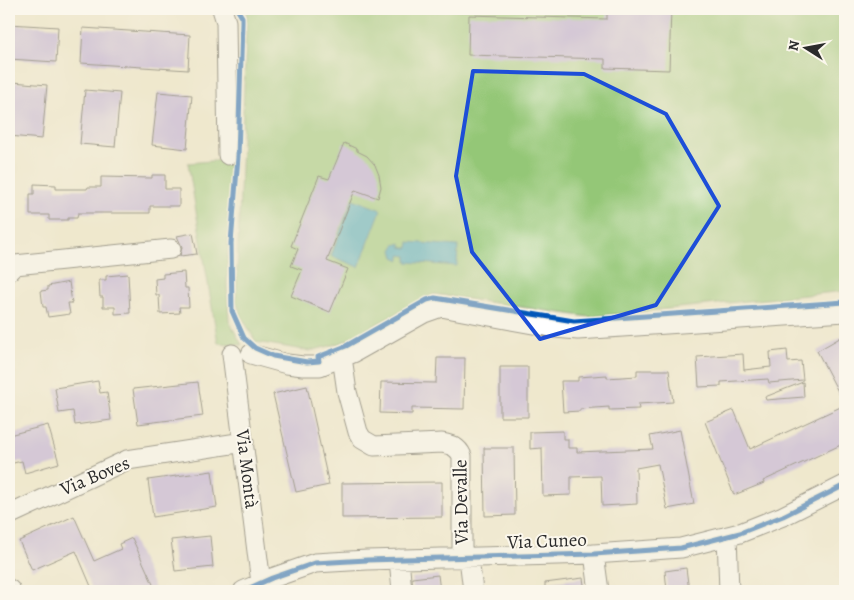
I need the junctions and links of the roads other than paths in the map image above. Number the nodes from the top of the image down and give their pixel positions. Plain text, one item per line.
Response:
1 (222, 9) edge
2 (228, 155) dead end
3 (171, 249) dead end
4 (9, 271) edge
5 (845, 312) edge
6 (232, 354) dead end
7 (251, 354) dead end
8 (342, 358) junction
9 (244, 442) junction
10 (845, 485) edge
11 (9, 515) edge
12 (727, 536) junction
13 (594, 554) junction
14 (466, 558) junction
15 (399, 559) junction
16 (250, 589) edge
17 (402, 591) edge
18 (473, 591) edge
19 (600, 591) edge
20 (729, 591) edge

1 - 2 street
3 - 4 street
5 - 8 street
6 - 9 street, Via Montà
7 - 8 street
8 - 14 street, Via Devalle
9 - 11 street, Via Boves
9 - 16 street, Via Montà
10 - 12 street, Via Cuneo
12 - 13 street, Via Cuneo
12 - 20 street
13 - 14 street, Via Cuneo
13 - 19 street
14 - 15 street, Via Cuneo
14 - 18 street
15 - 16 street, Via Cuneo
15 - 17 street

